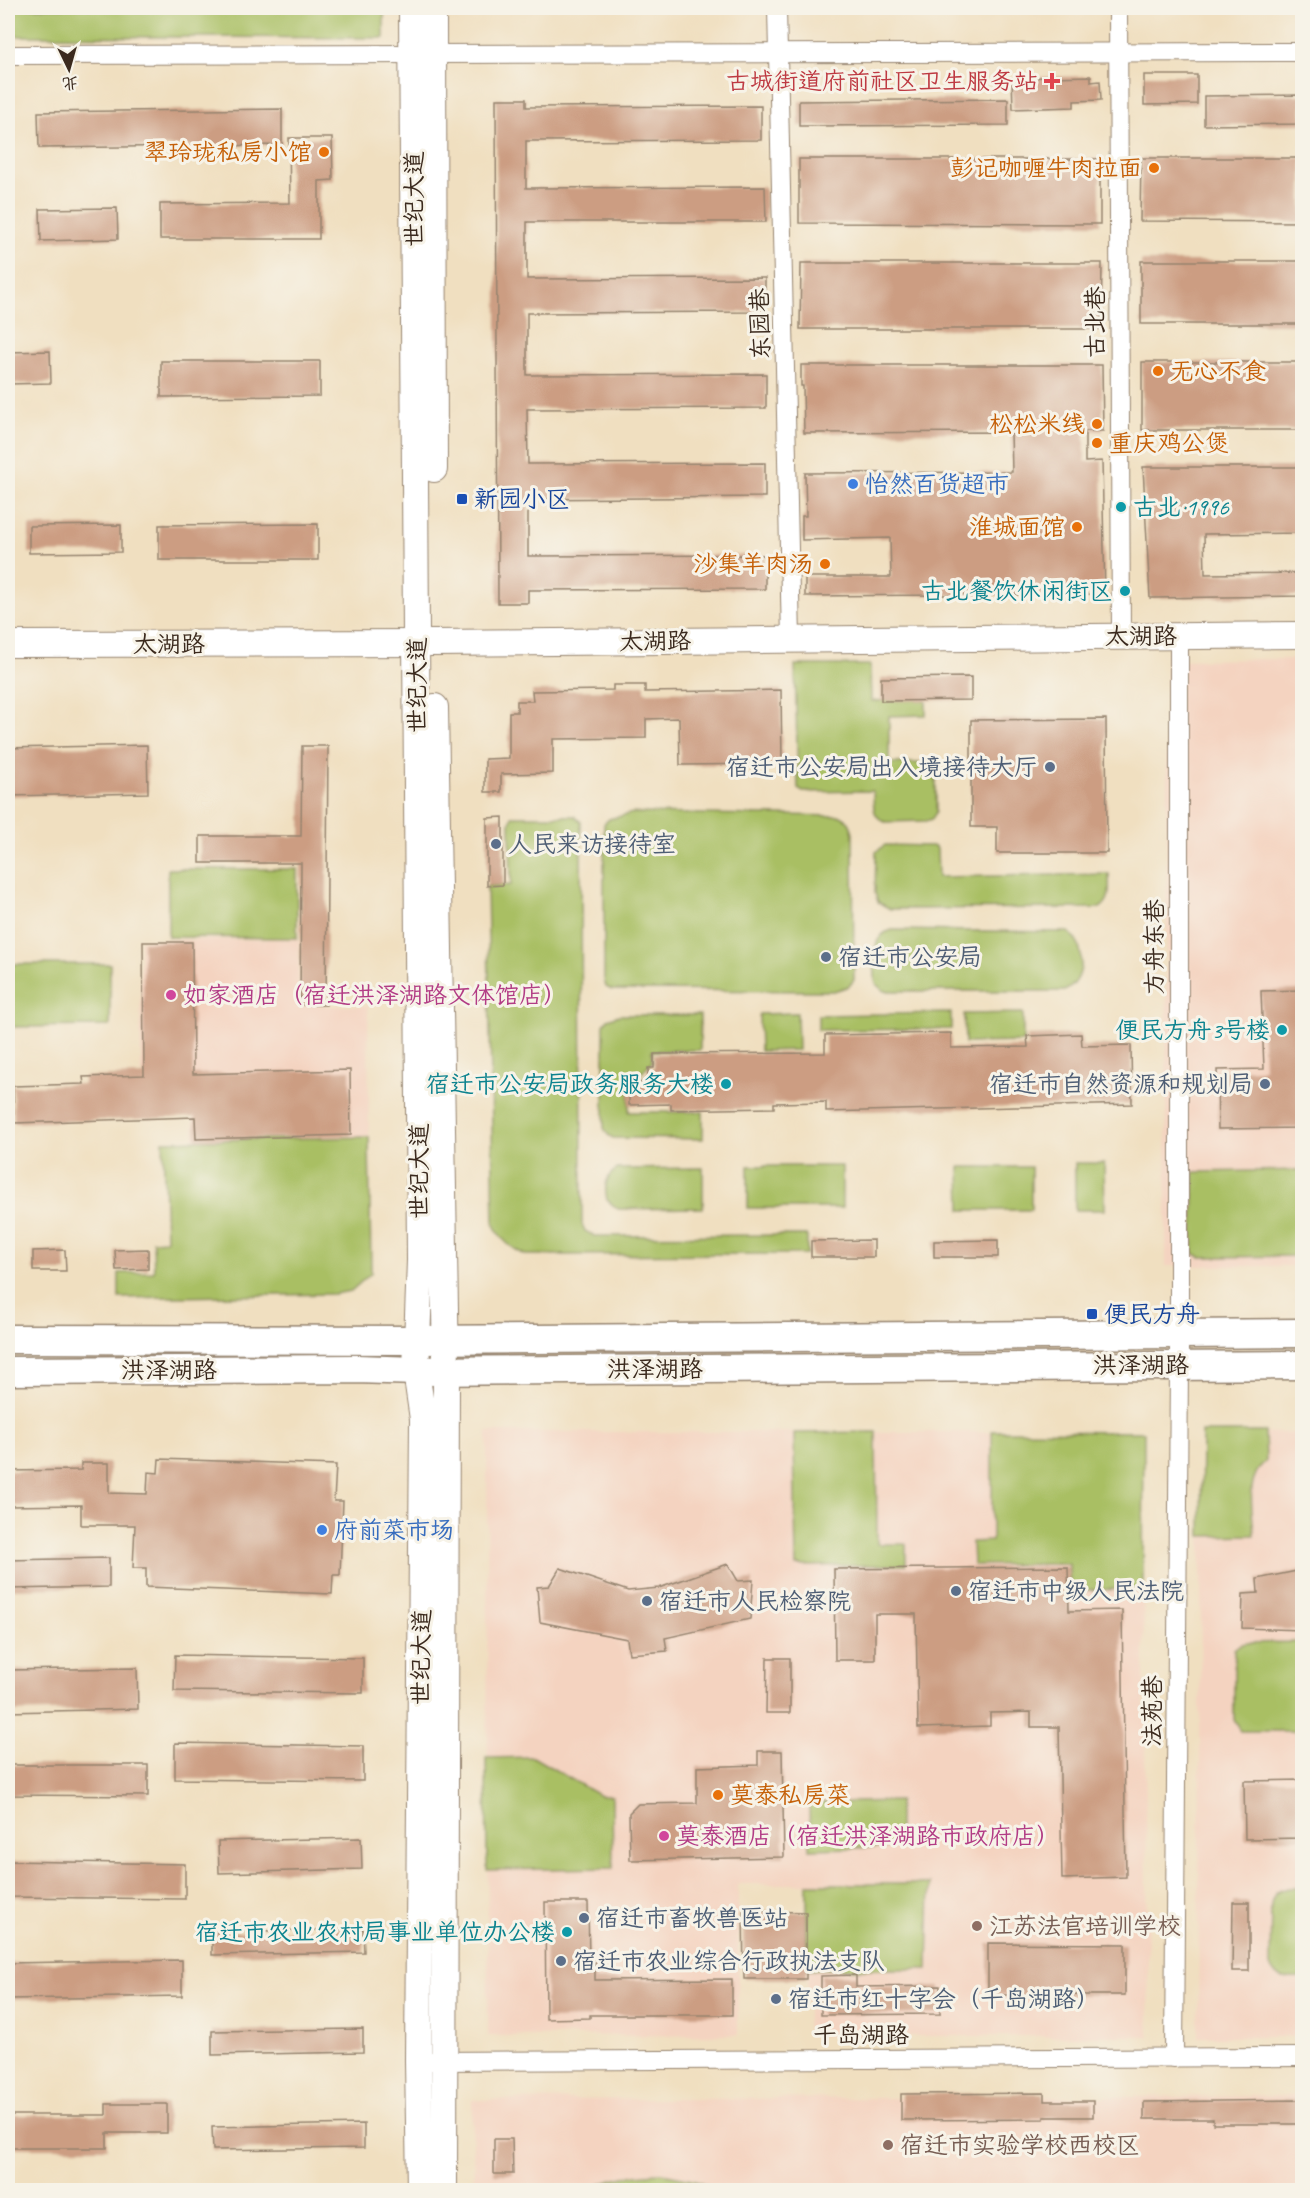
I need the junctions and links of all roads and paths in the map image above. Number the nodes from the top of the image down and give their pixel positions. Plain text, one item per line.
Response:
1 (412, 8) edge
2 (433, 8) edge
3 (777, 8) edge
4 (1118, 8) edge
5 (1118, 52) junction
6 (1302, 52) edge
7 (423, 53) junction
8 (778, 53) junction
9 (8, 55) edge
10 (1302, 635) edge
11 (1179, 636) junction
12 (1121, 637) junction
13 (791, 639) junction
14 (8, 644) edge
15 (425, 644) junction
16 (417, 1332) junction
17 (445, 1332) junction
18 (1302, 1333) edge
19 (1178, 1334) junction
20 (8, 1339) edge
21 (1179, 1365) junction
22 (1302, 1365) edge
23 (446, 1370) junction
24 (8, 1371) edge
25 (416, 1371) junction
26 (1302, 2057) edge
27 (1174, 2058) junction
28 (430, 2061) junction
29 (420, 2190) edge
30 (444, 2190) edge

1 - 7 street, 世纪大道
2 - 7 street, 世纪大道
3 - 8 street, 东园巷
4 - 5 street, 古北巷
5 - 6 street
5 - 8 street
5 - 12 street, 古北巷
7 - 8 street
7 - 9 street
7 - 15 street, 世纪大道
8 - 13 street, 东园巷
10 - 11 street, 太湖路
11 - 12 street, 太湖路
11 - 19 street, 方舟东巷
12 - 13 street, 太湖路
13 - 15 street, 太湖路
14 - 15 street, 太湖路
15 - 16 street, 世纪大道
15 - 17 street, 世纪大道
16 - 17 main road, 洪泽湖路
16 - 20 main road, 洪泽湖路
16 - 25 street, 世纪大道
17 - 19 main road, 洪泽湖路
17 - 23 street, 世纪大道
18 - 19 main road, 洪泽湖路
19 - 21 street, 方舟东巷
21 - 22 main road, 洪泽湖路
21 - 23 main road, 洪泽湖路
21 - 27 street, 法苑巷
23 - 25 main road, 洪泽湖路
23 - 28 street, 世纪大道
24 - 25 main road, 洪泽湖路
25 - 28 street, 世纪大道
26 - 27 street, 千岛湖路
27 - 28 street, 千岛湖路
28 - 29 street, 世纪大道
28 - 30 street, 世纪大道

